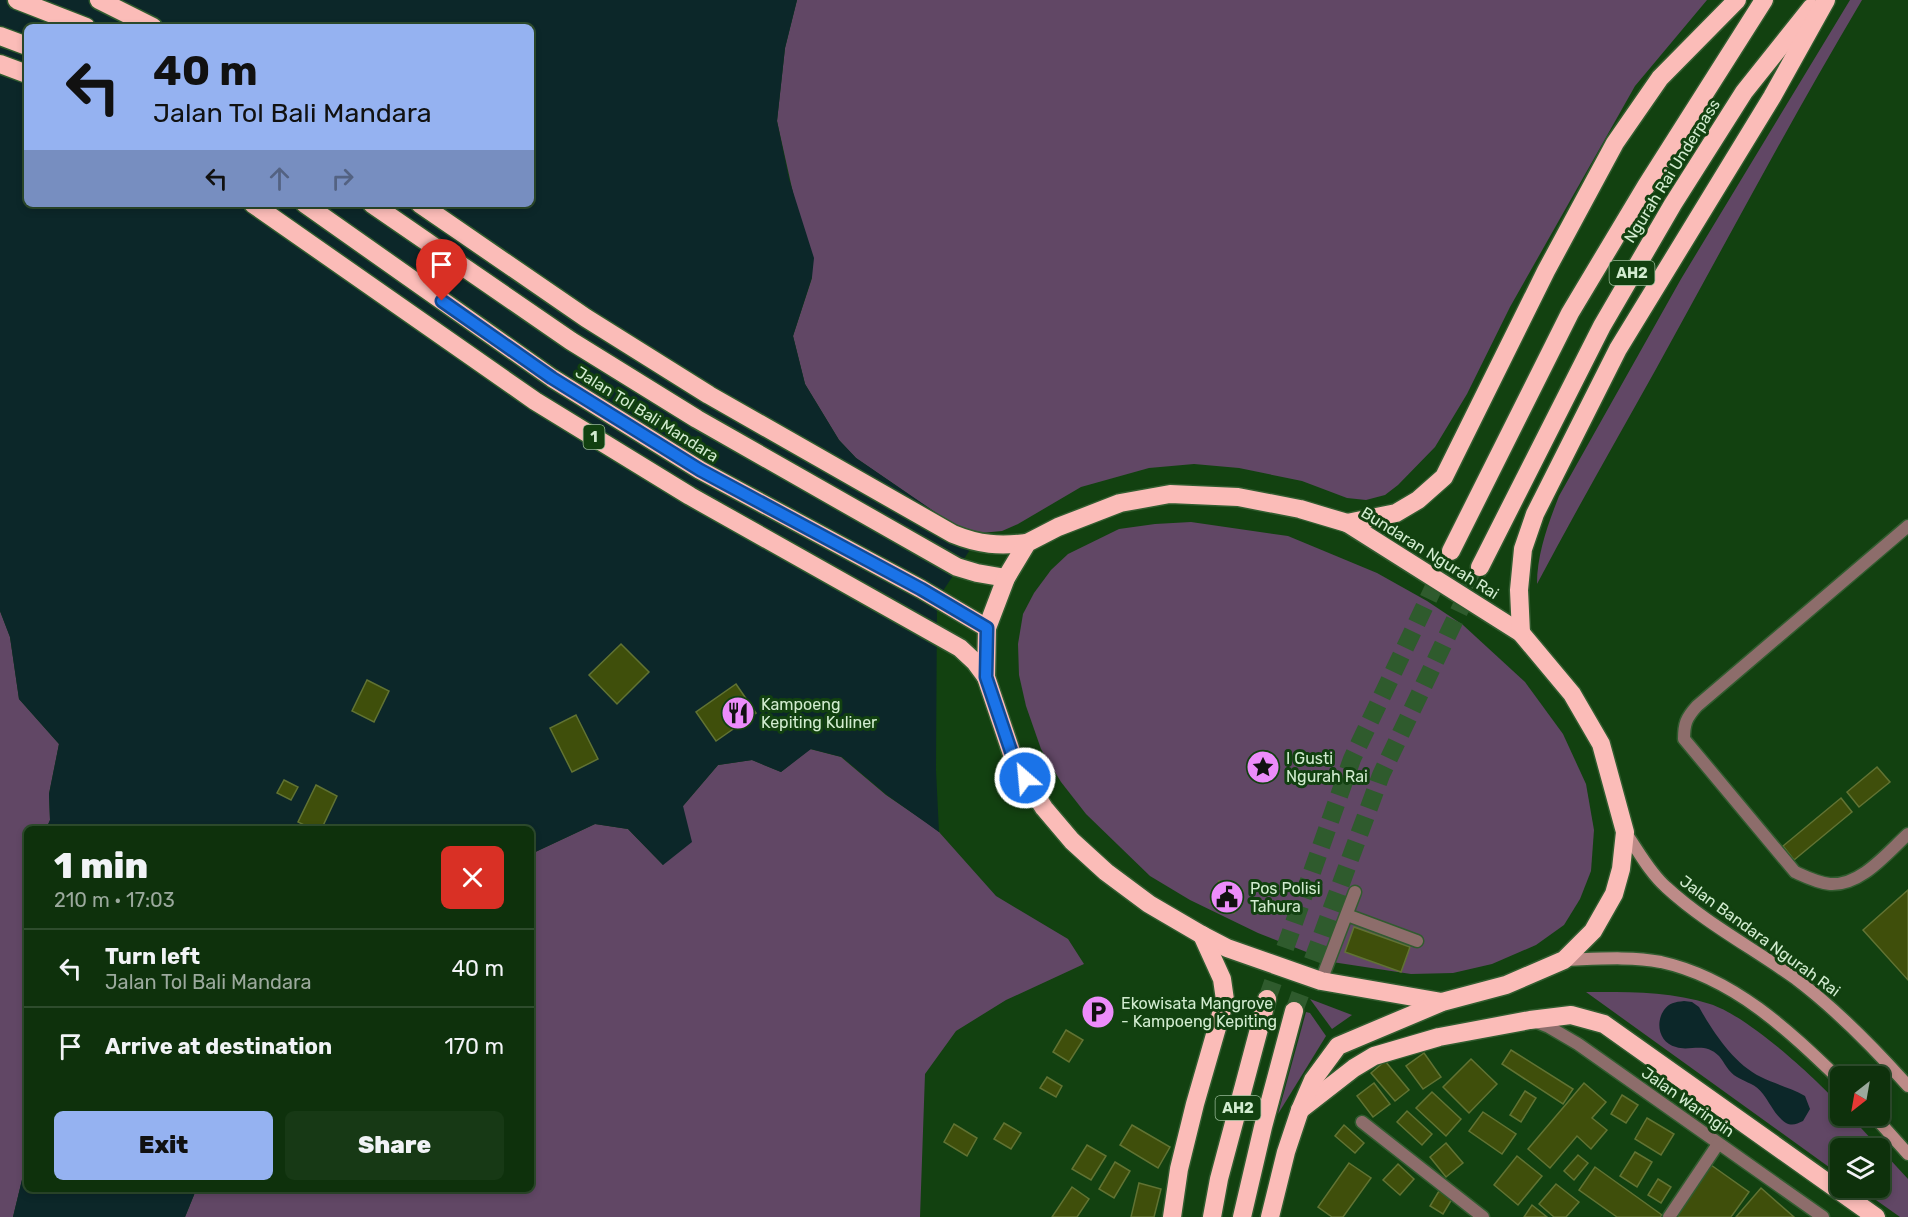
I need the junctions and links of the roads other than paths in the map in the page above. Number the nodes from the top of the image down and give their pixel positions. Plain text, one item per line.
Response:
1 (17, 0) edge
2 (99, 0) edge
3 (1737, 0) edge
4 (1764, 0) edge
5 (1818, 0) edge
6 (1826, 0) edge
7 (78, 24) edge
8 (147, 24) edge
9 (0, 36) edge
10 (24, 45) edge
11 (0, 64) edge
12 (24, 73) edge
13 (258, 207) edge
14 (309, 207) edge
15 (376, 207) edge
16 (424, 207) edge
17 (1347, 523) junction
18 (1908, 526) edge
19 (1027, 543) junction
20 (1451, 551) tunnel mouth
21 (1479, 567) tunnel mouth
22 (1006, 578) junction
23 (987, 628) junction
24 (1521, 633) junction
25 (986, 677) junction
26 (1625, 832) junction
27 (1908, 834) edge
28 (1355, 892) dead end
29 (1347, 915) junction
30 (1203, 934) junction
31 (1417, 941) dead end
32 (1564, 960) junction
33 (1321, 981) junction
34 (1267, 999) tunnel mouth
35 (1442, 1002) junction
36 (1294, 1011) tunnel mouth
37 (1530, 1020) junction
38 (1830, 1070) edge
39 (1908, 1086) edge
40 (1300, 1110) junction
41 (1362, 1122) dead end
42 (1883, 1126) edge
43 (1718, 1144) junction
44 (1908, 1154) edge
45 (1172, 1217) edge
46 (1212, 1217) edge
47 (1242, 1217) edge
48 (1270, 1217) edge
49 (1483, 1217) edge
50 (1669, 1217) edge
51 (1823, 1217) edge
52 (1876, 1217) edge

1 - 7 highway
2 - 8 highway
3 - 17 highway
4 - 20 highway, Ngurah Rai Underpass / AH2
5 - 21 highway, Ngurah Rai Underpass / AH2
6 - 24 highway
9 - 10 highway
11 - 12 highway
13 - 25 highway, 1
14 - 23 highway, Jalan Tol Bali Mandara / 1
15 - 22 highway, Jalan Tol Bali Mandara
16 - 19 highway
17 - 19 highway, Bundaran Ngurah Rai
17 - 24 highway, Bundaran Ngurah Rai
18 - 27 street
19 - 22 highway, Bundaran Ngurah Rai
22 - 23 highway, Bundaran Ngurah Rai
23 - 25 highway, Bundaran Ngurah Rai
24 - 26 highway, Bundaran Ngurah Rai
25 - 30 highway, Bundaran Ngurah Rai
26 - 32 highway, Bundaran Ngurah Rai
26 - 39 main road, Jalan Bandara Ngurah Rai
28 - 29 street
29 - 31 street
29 - 33 street
30 - 33 highway, Bundaran Ngurah Rai
30 - 45 highway
32 - 35 highway, Bundaran Ngurah Rai
32 - 38 main road
33 - 35 highway, Bundaran Ngurah Rai
34 - 46 highway, AH2
35 - 40 highway
36 - 47 highway, AH2
37 - 40 highway
37 - 43 street, Jalan Waringin
37 - 52 highway
40 - 48 highway
41 - 49 street
42 - 44 main road
43 - 50 street
43 - 51 street, Jalan Waringin

